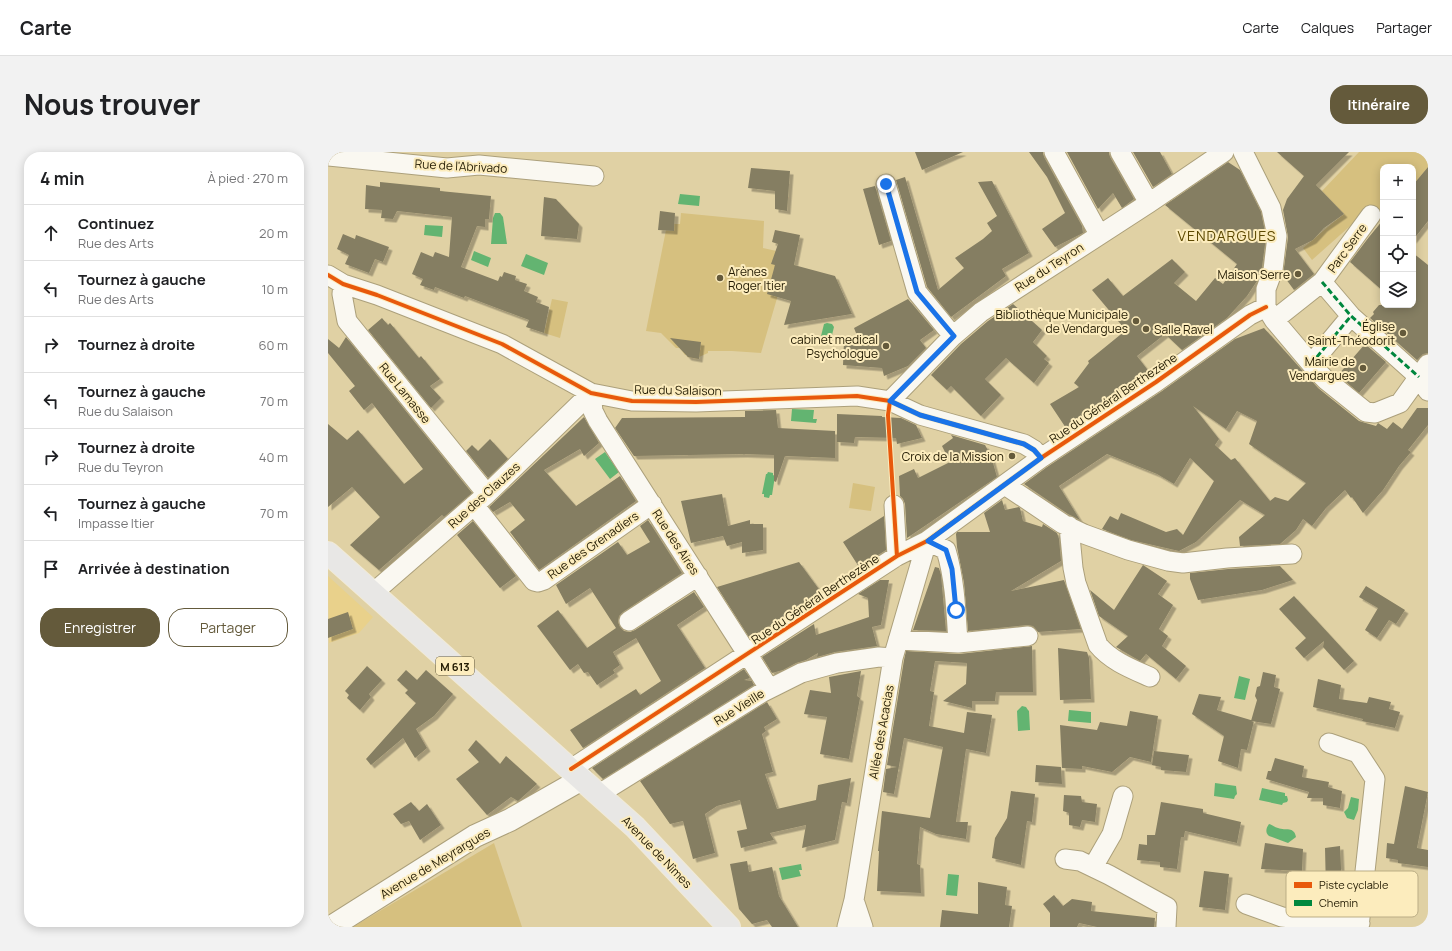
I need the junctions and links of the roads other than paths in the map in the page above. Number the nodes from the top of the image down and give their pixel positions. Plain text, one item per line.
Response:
1 (1054, 152) edge
2 (1120, 152) edge
3 (1224, 152) edge
4 (1243, 152) edge
5 (328, 156) edge
6 (380, 156) edge
7 (594, 176) dead end
8 (886, 184) dead end
9 (1149, 203) junction
10 (1371, 215) dead end
11 (1099, 234) junction
12 (336, 279) edge
13 (1322, 282) junction
14 (1270, 314) junction
15 (1351, 316) junction
16 (954, 336) junction
17 (1311, 364) junction
18 (1425, 377) edge
19 (591, 393) junction
20 (890, 401) junction
21 (1041, 458) junction
22 (1005, 485) junction
23 (481, 500) junction
24 (652, 504) junction
25 (894, 505) dead end
26 (1069, 526) junction
27 (928, 541) junction
28 (328, 553) edge
29 (1292, 554) dead end
30 (897, 556) junction
31 (698, 576) junction
32 (373, 593) junction
33 (629, 621) dead end
34 (1028, 636) dead end
35 (958, 643) junction
36 (896, 649) junction
37 (748, 655) junction
38 (1150, 677) dead end
39 (769, 688) junction
40 (1329, 743) dead end
41 (577, 774) junction
42 (599, 794) junction
43 (1123, 796) dead end
44 (1065, 859) dead end
45 (1093, 867) junction
46 (1366, 871) edge
47 (854, 900) junction
48 (1246, 904) dead end
49 (1360, 925) edge
50 (331, 927) edge
51 (729, 927) edge
52 (846, 927) edge
53 (863, 927) edge
54 (1166, 927) edge

1 - 11 street
2 - 9 street
3 - 9 street, Rue du Teyron
4 - 14 street
5 - 6 street, Rue de l'Abrivado
6 - 7 street, Rue de l'Abrivado
8 - 16 street
9 - 11 street, Rue du Teyron
10 - 13 street, Parc Serre
11 - 16 street, Rue du Teyron
12 - 19 street, Rue du Salaison
12 - 23 street, Rue Lamasse
13 - 14 street, Parc Serre
13 - 15 street
14 - 17 street
14 - 21 street, Rue du Général Berthezène
15 - 17 street
15 - 18 street
16 - 20 street, Rue du Teyron
17 - 18 street
19 - 20 street, Rue du Salaison
19 - 23 street, Rue des Clauzes
19 - 24 street, Rue des Aires
20 - 21 street, Rue du Salaison
21 - 22 street, Rue du Général Berthezène
22 - 26 street
22 - 27 street, Rue du Général Berthezène
23 - 24 street, Rue des Grenadiers
23 - 32 street, Rue des Clauzes
24 - 31 street, Rue des Aires
25 - 30 street
26 - 29 street
26 - 38 street
27 - 30 street, Rue du Général Berthezène
27 - 35 street
27 - 36 street, Allée des Acacias
28 - 32 main road, M 613
30 - 37 street, Rue du Général Berthezène
31 - 33 street
31 - 37 street, Rue des Aires
32 - 41 main road, M 613
34 - 35 street, Rue Vieille
35 - 36 street, Rue Vieille
36 - 39 street, Rue Vieille
36 - 47 street, Allée des Acacias
37 - 39 street, Rue des Aires
37 - 41 street, Rue du Général Berthezène
39 - 42 street, Rue Vieille
40 - 46 street
41 - 42 main road, Avenue de Nîmes / M 613
41 - 50 street, Avenue de Meyrargues
42 - 51 main road, Avenue de Nîmes / M 613
43 - 45 street
44 - 45 street
45 - 54 street
47 - 52 street, Allée des Acacias
47 - 53 street
48 - 49 street

